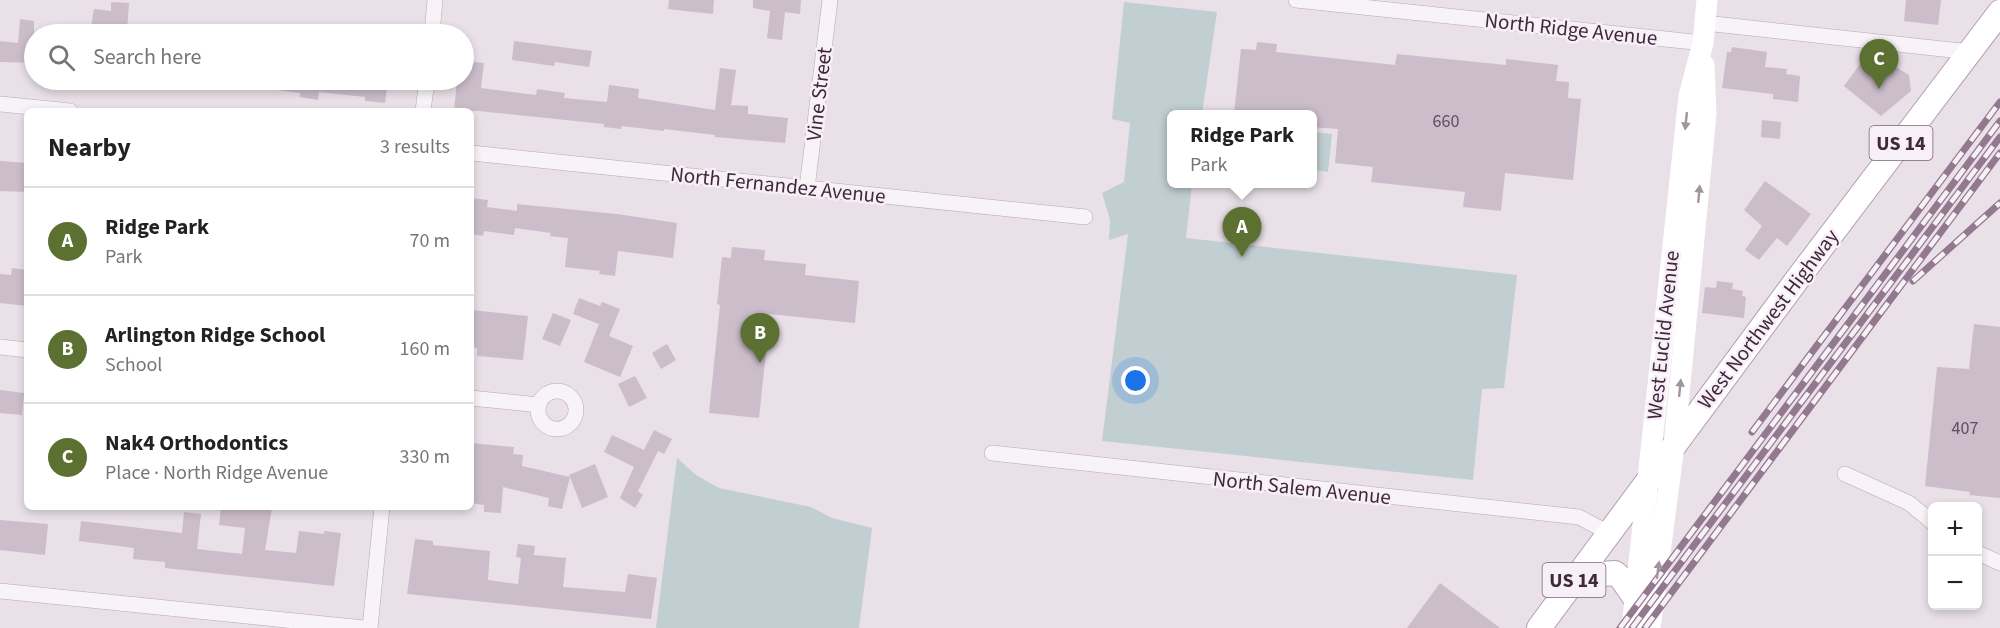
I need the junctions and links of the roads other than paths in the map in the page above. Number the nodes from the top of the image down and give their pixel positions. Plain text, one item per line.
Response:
1 (435, 0) edge
2 (830, 0) edge
3 (1296, 0) edge
4 (1707, 0) edge
5 (2000, 12) edge
6 (433, 24) edge
7 (1704, 33) junction
8 (1970, 52) junction
9 (426, 90) edge
10 (0, 104) edge
11 (40, 108) edge
12 (423, 108) edge
13 (474, 153) edge
14 (807, 188) junction
15 (1085, 217) dead end
16 (0, 347) edge
17 (24, 350) edge
18 (474, 398) edge
19 (539, 405) dead end
20 (1674, 446) junction
21 (992, 453) dead end
22 (1845, 474) dead end
23 (1646, 484) junction
24 (382, 510) edge
25 (1928, 519) edge
26 (1609, 533) junction
27 (1982, 555) edge
28 (2000, 563) edge
29 (1568, 588) junction
30 (0, 591) edge
31 (1635, 598) junction
32 (364, 628) edge
33 (370, 628) edge
34 (1539, 628) edge
35 (1632, 628) edge
36 (1650, 628) edge

1 - 6 street
2 - 14 street, Vine Street
3 - 7 street, North Ridge Avenue
4 - 7 street, West Euclid Avenue
5 - 8 main road, West Northwest Highway / US 14
7 - 8 street, North Ridge Avenue
20 -> 7 street, West Euclid Avenue
7 -> 23 street, West Euclid Avenue
8 - 20 main road, West Northwest Highway / US 14
9 - 12 street
10 - 11 street
13 - 14 street, North Fernandez Avenue
14 - 15 street, North Fernandez Avenue
16 - 17 street
18 - 19 street
20 - 23 main road, West Northwest Highway / US 14
36 -> 20 street, West Euclid Avenue
21 - 26 street, North Salem Avenue
22 - 25 street
23 - 26 main road, West Northwest Highway / US 14
23 - 31 street, West Euclid Avenue
24 - 33 street
26 - 29 main road, West Northwest Highway / US 14
27 - 28 street
29 - 31 main road
29 - 34 main road, West Northwest Highway / US 14
30 - 32 street
31 - 35 street, West Euclid Avenue

